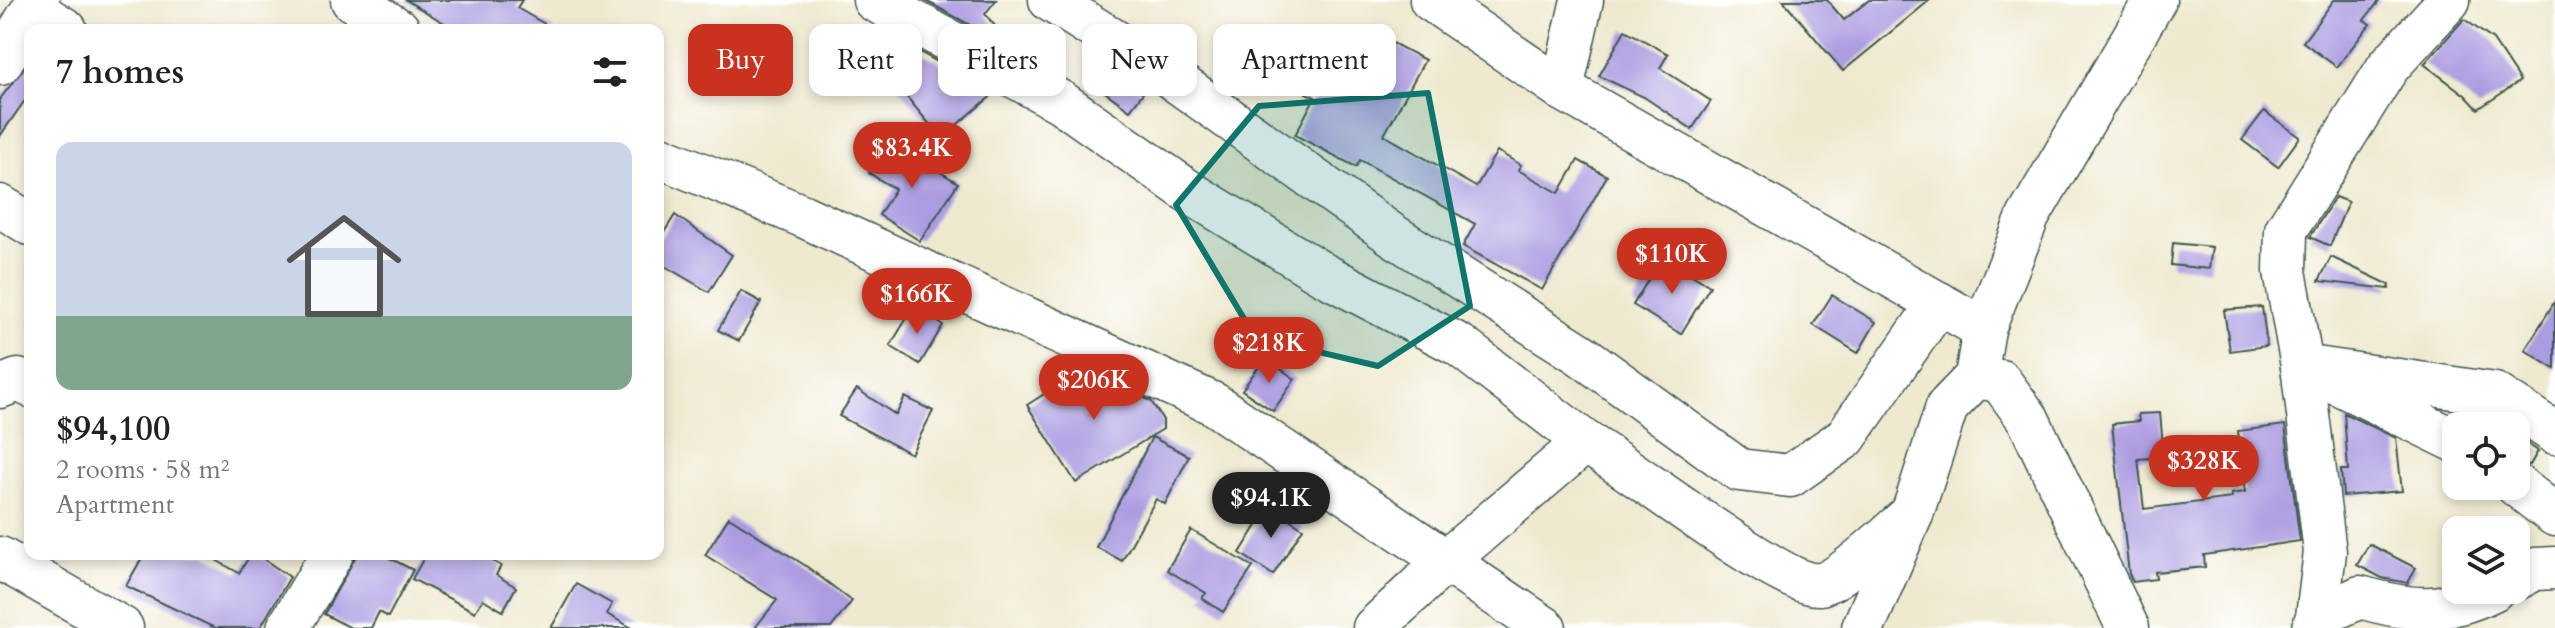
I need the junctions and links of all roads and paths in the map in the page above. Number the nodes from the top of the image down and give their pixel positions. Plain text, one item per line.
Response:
1 (352, 0) edge
2 (874, 0) edge
3 (1050, 0) edge
4 (1431, 0) edge
5 (1582, 0) edge
6 (2155, 0) edge
7 (2449, 0) edge
8 (390, 24) edge
9 (24, 37) edge
10 (0, 64) edge
11 (1562, 89) junction
12 (664, 158) edge
13 (0, 206) edge
14 (24, 220) edge
15 (1939, 303) junction
16 (1984, 329) junction
17 (2302, 366) junction
18 (1976, 377) junction
19 (24, 383) edge
20 (0, 387) edge
21 (2555, 433) edge
22 (2442, 434) edge
23 (1585, 442) junction
24 (2530, 496) edge
25 (1912, 514) junction
26 (2555, 515) edge
27 (0, 558) edge
28 (328, 560) edge
29 (1446, 561) junction
30 (2555, 568) edge
31 (2530, 572) edge
32 (2465, 604) edge
33 (2315, 622) edge
34 (122, 628) edge
35 (288, 628) edge
36 (1374, 628) edge
37 (1545, 628) edge
38 (1863, 628) edge
39 (2128, 628) edge

1 - 8 street
2 - 23 street
3 - 15 street
4 - 11 street
5 - 11 street
6 - 16 street
7 - 17 street
9 - 10 street
11 - 15 street
12 - 29 street
13 - 14 street
15 - 16 street
16 - 18 street
17 - 21 street
17 - 22 street
17 - 33 street
18 - 25 street
18 - 39 street
19 - 20 street
23 - 25 street
23 - 29 street
24 - 26 street
25 - 38 street
27 - 34 street
28 - 35 street
29 - 36 street
29 - 37 street
30 - 31 street
32 - 33 street

